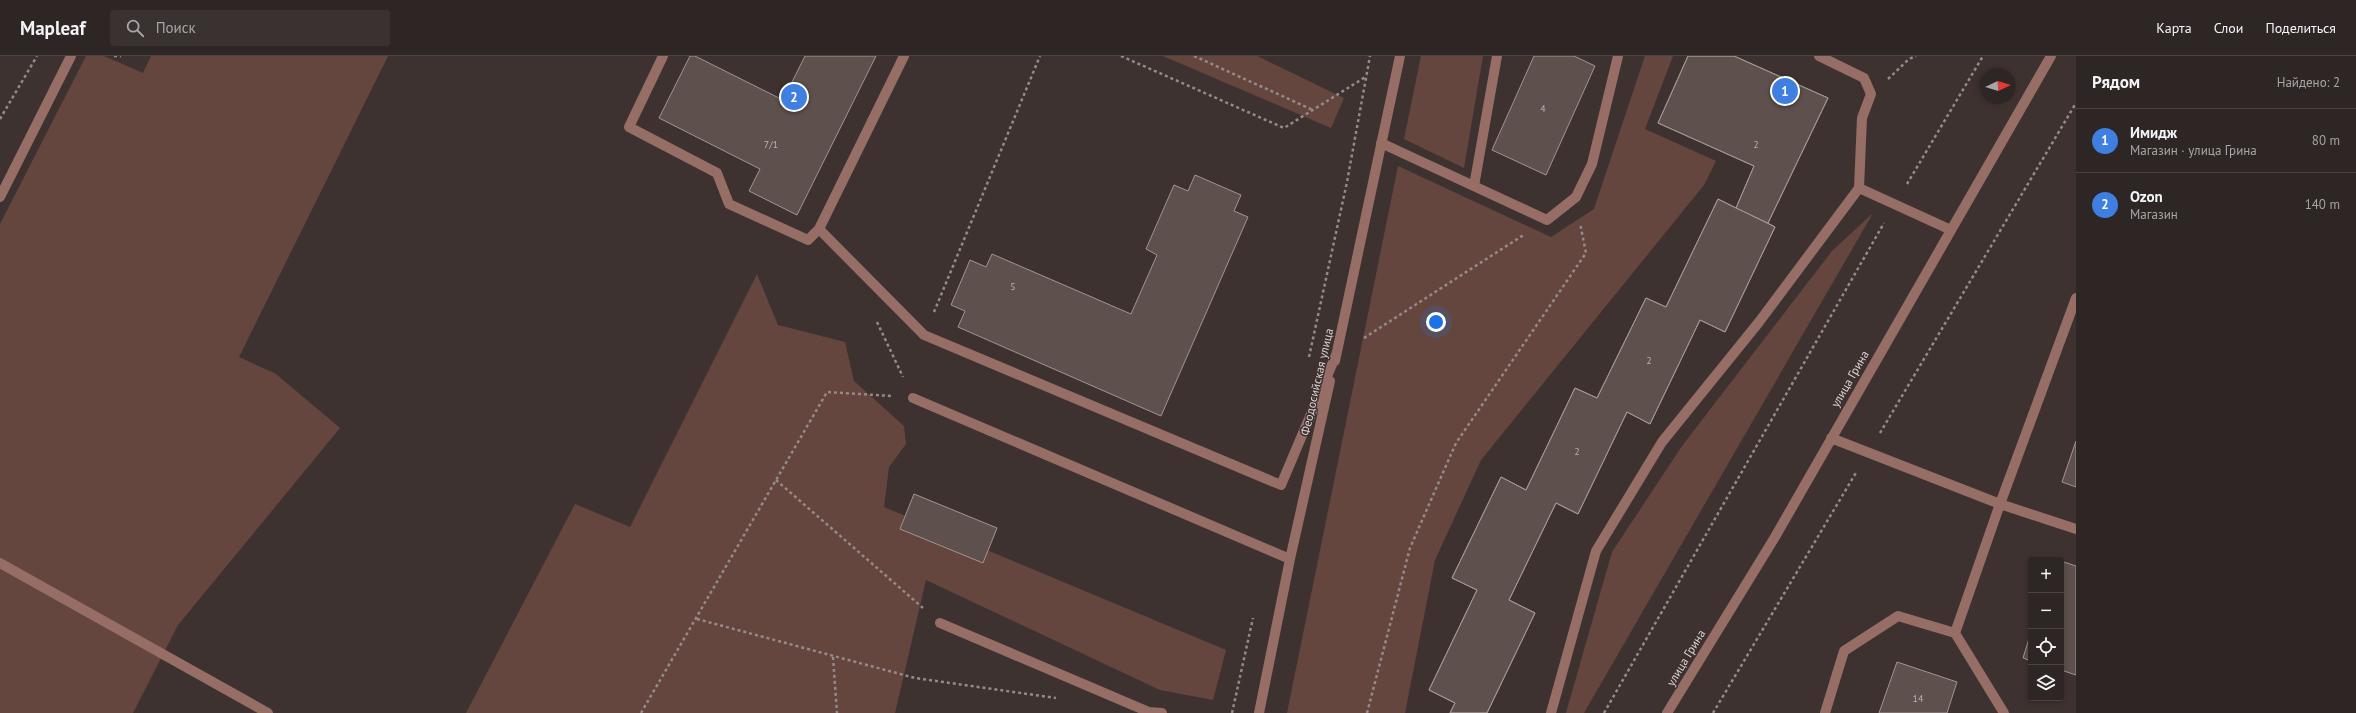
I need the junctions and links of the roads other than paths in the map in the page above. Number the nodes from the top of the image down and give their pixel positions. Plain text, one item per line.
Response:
1 (71, 56) edge
2 (663, 56) edge
3 (904, 56) edge
4 (1400, 56) edge
5 (1497, 56) edge
6 (1618, 56) edge
7 (1819, 56) edge
8 (2051, 56) edge
9 (1381, 143) junction
10 (1474, 186) junction
11 (1859, 188) junction
12 (0, 198) edge
13 (819, 229) junction
14 (1951, 230) junction
15 (2076, 298) edge
16 (1336, 356) junction
17 (913, 398) road end
18 (1831, 438) junction
19 (2000, 504) junction
20 (2076, 529) edge
21 (1290, 559) junction
22 (0, 562) edge
23 (940, 623) road end
24 (1955, 633) junction
25 (268, 713) edge
26 (1162, 713) edge
27 (1259, 713) edge
28 (1551, 713) edge
29 (1667, 713) edge
30 (1825, 713) edge
31 (2004, 713) edge

1 - 12 street
2 - 13 street
3 - 13 street
4 - 9 street, Феодосийская улица
5 - 10 street
6 - 10 street
7 - 11 street
8 - 14 street, улица Грина
9 - 10 street
9 - 16 street, Феодосийская улица
11 - 14 street
11 - 28 street
13 - 16 street
14 - 18 street, улица Грина
15 - 19 street
16 - 21 street, Феодосийская улица
17 - 21 street
18 - 19 street
18 - 29 street, улица Грина
19 - 20 street
19 - 24 street
21 - 27 street, Феодосийская улица
22 - 25 street
23 - 26 street
24 - 30 street
24 - 31 street

